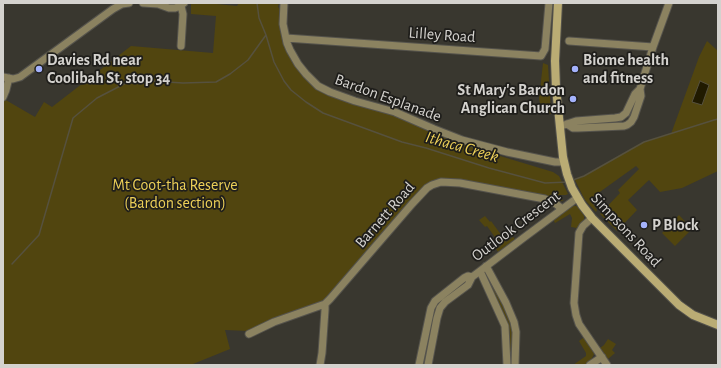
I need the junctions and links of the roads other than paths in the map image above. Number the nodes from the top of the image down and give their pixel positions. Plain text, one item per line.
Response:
1 (128, 3) edge
2 (143, 3) edge
3 (167, 3) edge
4 (284, 3) edge
5 (549, 3) edge
6 (558, 3) edge
7 (669, 3) edge
8 (158, 4) junction
9 (181, 6) edge
10 (286, 38) junction
11 (569, 41) dead end
12 (181, 46) dead end
13 (654, 47) junction
14 (6, 78) edge
15 (640, 89) junction
16 (3, 97) edge
17 (563, 125) junction
18 (564, 162) junction
19 (577, 198) junction
20 (562, 209) junction
21 (592, 218) junction
22 (486, 266) junction
23 (480, 271) junction
24 (472, 277) junction
25 (325, 304) junction
26 (718, 325) edge
27 (249, 334) dead end
28 (602, 357) junction
29 (320, 365) edge
30 (419, 365) edge
31 (428, 365) edge
32 (508, 365) edge
33 (515, 365) edge
34 (590, 365) edge
35 (607, 365) edge

1 - 14 street
2 - 8 street
3 - 8 street
4 - 10 street, Bardon Esplanade
5 - 10 street, Lilley Road
6 - 17 main road, Simpsons Road
7 - 13 street
8 - 9 street
9 - 12 street
10 - 18 street, Bardon Esplanade
11 - 13 street
13 - 15 street
14 - 16 street
15 - 17 street
15 - 17 street
17 - 18 main road, Simpsons Road
18 - 19 main road, Simpsons Road
19 - 20 street, Outlook Crescent
19 - 21 main road, Simpsons Road
20 - 22 street, Outlook Crescent
20 - 25 street, Barnett Road
21 - 26 main road, Simpsons Road
21 - 28 street
22 - 23 street, Outlook Crescent
22 - 33 street
23 - 24 street, Outlook Crescent
23 - 32 street
24 - 30 street, Outlook Crescent
24 - 31 street, Outlook Crescent
25 - 27 street, Barnett Road
25 - 29 street
28 - 34 street
28 - 35 street

